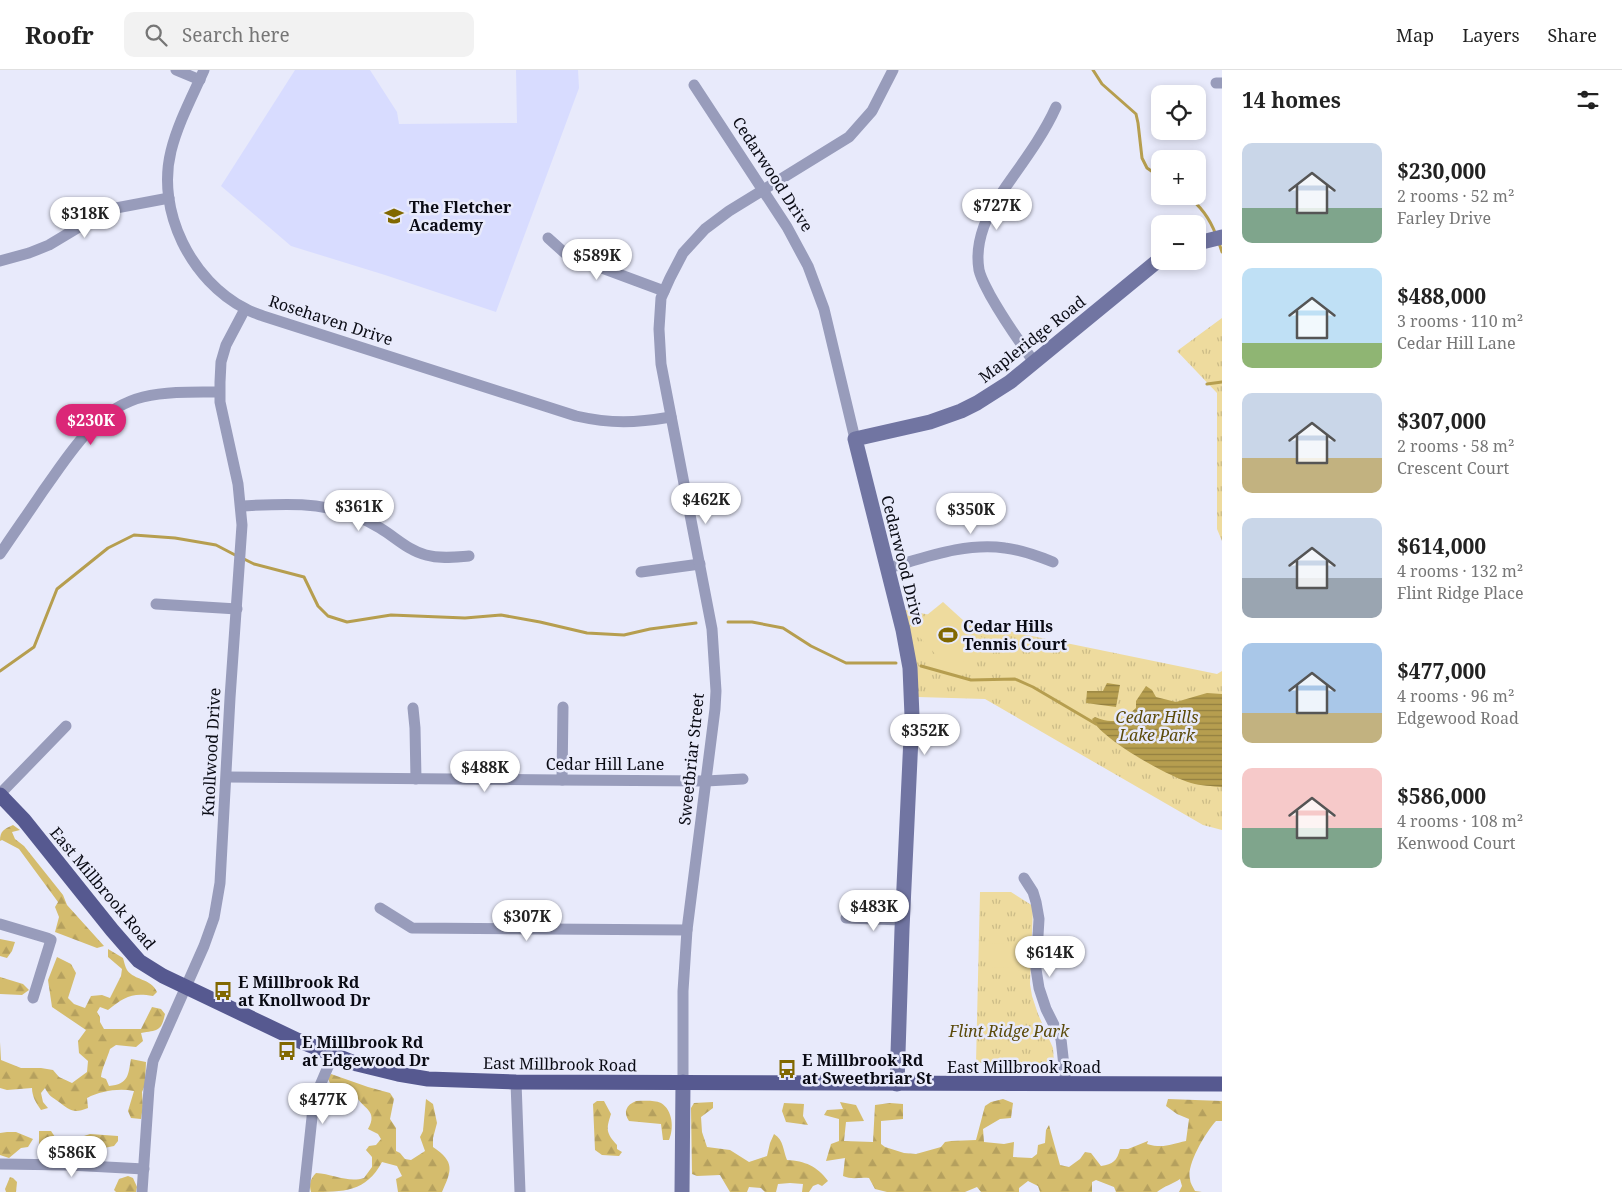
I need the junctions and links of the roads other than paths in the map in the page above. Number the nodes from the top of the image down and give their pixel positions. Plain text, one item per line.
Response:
1 (176, 70) edge
2 (893, 70) edge
3 (202, 75) edge
4 (694, 85) dead end
5 (1056, 107) dead end
6 (763, 190) junction
7 (169, 198) junction
8 (1222, 237) edge
9 (548, 238) dead end
10 (1206, 241) edge
11 (0, 261) edge
12 (1151, 266) edge
13 (664, 291) junction
14 (245, 309) junction
15 (1034, 362) junction
16 (219, 392) junction
17 (671, 417) junction
18 (855, 438) junction
19 (241, 506) junction
20 (1, 549) edge
21 (468, 556) dead end
22 (1053, 562) dead end
23 (700, 564) junction
24 (888, 568) junction
25 (641, 572) dead end
26 (156, 604) dead end
27 (237, 609) junction
28 (563, 707) dead end
29 (413, 708) dead end
30 (66, 726) dead end
31 (227, 777) junction
32 (416, 779) junction
33 (743, 779) dead end
34 (562, 780) junction
35 (706, 781) junction
36 (0, 794) edge
37 (1024, 878) dead end
38 (380, 908) dead end
39 (846, 918) dead end
40 (902, 920) junction
41 (0, 924) edge
42 (687, 930) junction
43 (186, 987) junction
44 (33, 998) dead end
45 (333, 1055) junction
46 (516, 1082) junction
47 (683, 1082) junction
48 (897, 1084) junction
49 (1066, 1084) junction
50 (1222, 1084) edge
51 (0, 1164) edge
52 (144, 1169) junction
53 (142, 1192) edge
54 (304, 1192) edge
55 (520, 1192) edge
56 (682, 1192) edge

1 - 3 street
2 - 6 street, Sweetbriar Street
3 - 7 street, Rosehaven Drive
4 - 6 street, Cedarwood Drive
5 - 15 street
6 - 13 street, Sweetbriar Street
6 - 18 street, Cedarwood Drive
7 - 11 street
7 - 14 street, Rosehaven Drive
8 - 10 street
9 - 13 street
12 - 15 street, Mapleridge Road
13 - 17 street, Sweetbriar Street
14 - 16 street, Knollwood Drive
14 - 17 street, Rosehaven Drive
15 - 18 street, Mapleridge Road
16 - 19 street, Knollwood Drive
16 - 20 street
17 - 23 street, Sweetbriar Street
18 - 24 street, Cedarwood Drive
19 - 21 street
19 - 27 street, Knollwood Drive
22 - 24 street
23 - 25 street
23 - 35 street, Sweetbriar Street
24 - 40 street, Cedarwood Drive
26 - 27 street
27 - 31 street, Knollwood Drive
28 - 34 street
29 - 32 street
30 - 36 street
31 - 32 street, Cedar Hill Lane
31 - 43 street, Knollwood Drive
32 - 34 street, Cedar Hill Lane
33 - 35 street, Cedar Hill Lane
34 - 35 street, Cedar Hill Lane
35 - 42 street, Sweetbriar Street
36 - 43 main road, East Millbrook Road
37 - 49 street
38 - 42 street
39 - 40 street
40 - 48 street, Cedarwood Drive
41 - 44 street
42 - 47 street, Sweetbriar Street
43 - 45 main road, East Millbrook Road
43 - 52 street, Knollwood Drive
45 - 46 main road, East Millbrook Road
45 - 54 street
46 - 47 main road, East Millbrook Road
46 - 55 street
47 - 48 main road, East Millbrook Road
47 - 56 street
48 - 49 main road, East Millbrook Road
49 - 50 main road, East Millbrook Road
51 - 52 street
52 - 53 street, Knollwood Drive

